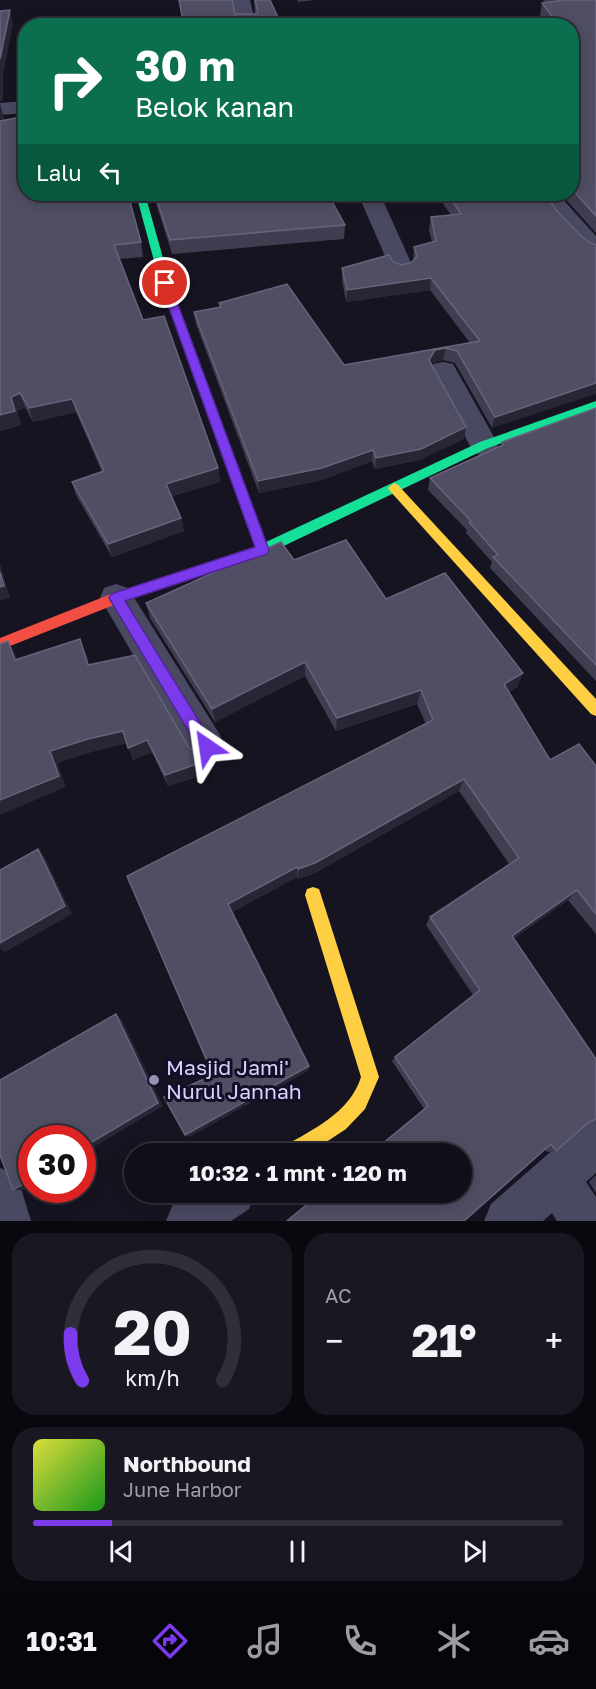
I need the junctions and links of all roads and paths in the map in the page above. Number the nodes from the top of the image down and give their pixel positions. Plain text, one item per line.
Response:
1 (241, 0) edge
2 (245, 18) edge
3 (18, 108) edge
4 (0, 109) edge
5 (142, 201) edge
6 (372, 201) edge
7 (552, 201) edge
8 (596, 250) edge
9 (401, 267) edge
10 (443, 371) dead end
11 (596, 405) edge
12 (484, 445) junction
13 (394, 488) junction
14 (262, 550) junction
15 (116, 598) junction
16 (0, 644) edge
17 (596, 709) edge
18 (207, 747) dead end
19 (313, 895) dead end
20 (596, 1142) edge
21 (306, 1143) edge
22 (556, 1177) junction
23 (0, 1192) edge
24 (216, 1203) edge
25 (7, 1221) edge
26 (190, 1221) edge
27 (508, 1221) edge
28 (584, 1221) edge

1 - 2 street
3 - 4 street
5 - 14 street
6 - 9 street
7 - 8 street
10 - 12 street
11 - 12 street
12 - 13 street
13 - 14 street
13 - 17 street
14 - 15 street
15 - 16 street
15 - 18 street
19 - 21 street
20 - 22 street
22 - 27 street
22 - 28 street
23 - 25 street
24 - 26 street

